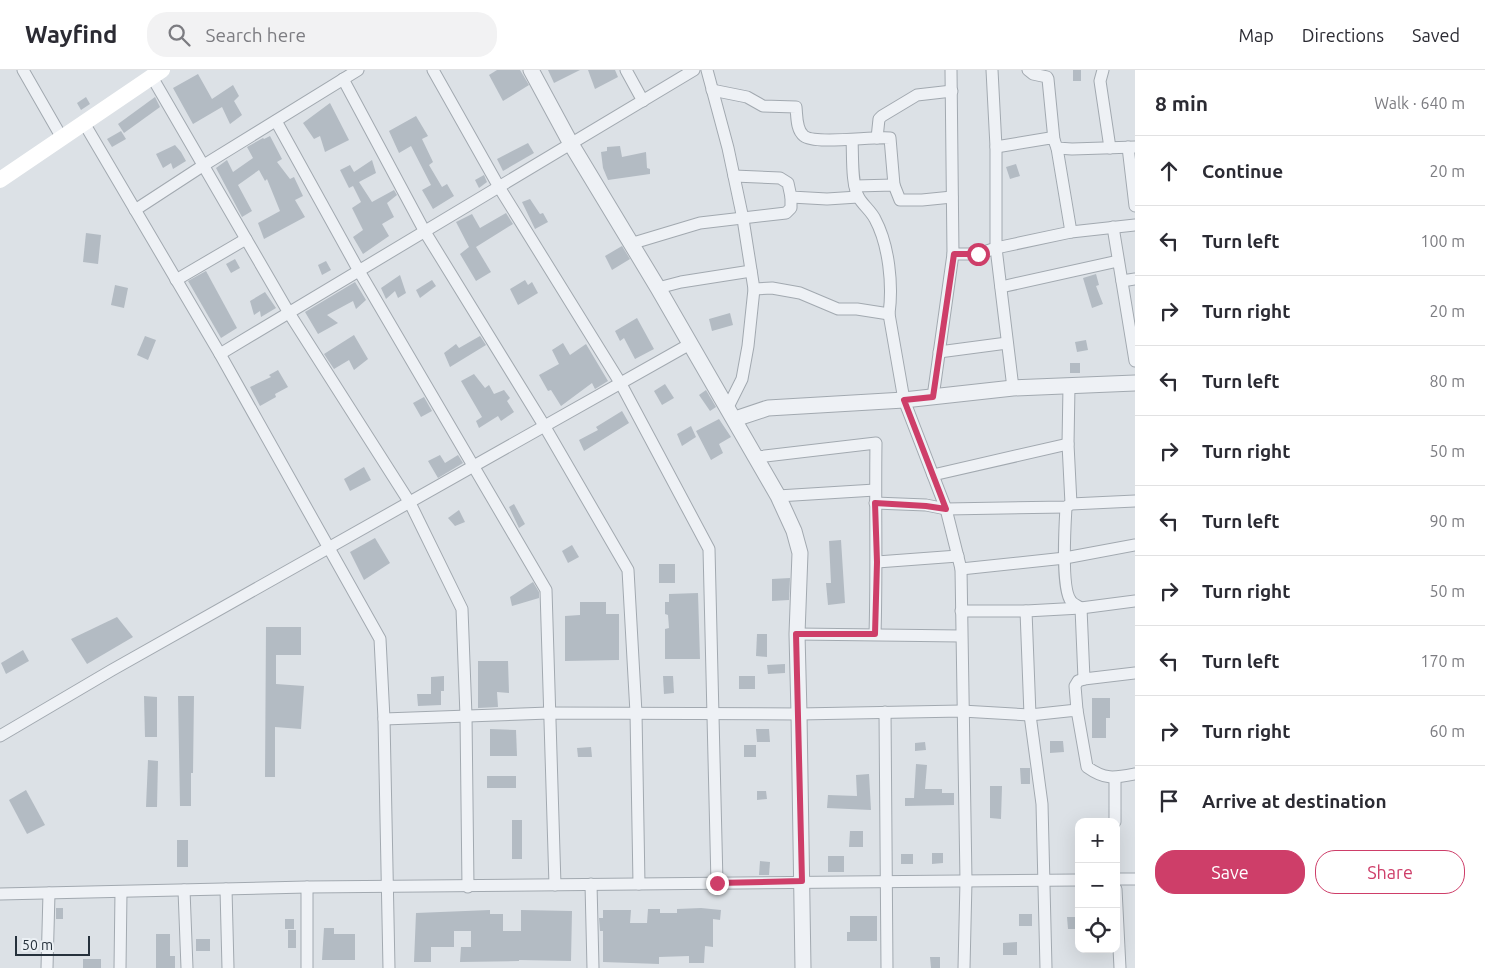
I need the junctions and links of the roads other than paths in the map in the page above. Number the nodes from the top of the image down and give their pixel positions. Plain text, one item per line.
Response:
1 (23, 70) edge
2 (358, 70) edge
3 (433, 70) edge
4 (531, 70) edge
5 (626, 70) edge
6 (694, 70) edge
7 (707, 70) edge
8 (951, 70) edge
9 (992, 70) edge
10 (1028, 70) edge
11 (1103, 70) edge
12 (157, 73) edge
13 (343, 79) junction
14 (712, 90) junction
15 (952, 91) junction
16 (643, 101) junction
17 (276, 121) junction
18 (84, 123) junction
19 (62, 138) junction
20 (877, 138) junction
21 (852, 140) junction
22 (571, 144) junction
23 (1056, 144) junction
24 (996, 147) junction
25 (1131, 147) edge
26 (1110, 148) junction
27 (204, 165) junction
28 (734, 176) junction
29 (0, 180) edge
30 (894, 185) junction
31 (500, 187) junction
32 (857, 192) junction
33 (791, 197) junction
34 (952, 197) junction
35 (1135, 206) edge
36 (135, 210) junction
37 (743, 219) junction
38 (1135, 225) edge
39 (1113, 227) junction
40 (425, 232) junction
41 (1071, 232) junction
42 (246, 239) junction
43 (630, 244) junction
44 (996, 248) junction
45 (954, 254) junction
46 (1118, 260) junction
47 (359, 271) junction
48 (751, 271) junction
49 (1135, 279) edge
50 (176, 280) junction
51 (1122, 281) junction
52 (1001, 287) junction
53 (658, 288) junction
54 (754, 289) junction
55 (288, 313) junction
56 (889, 314) junction
57 (1007, 343) junction
58 (690, 344) junction
59 (940, 352) junction
60 (220, 354) junction
61 (1135, 361) edge
62 (1135, 383) edge
63 (621, 384) junction
64 (1069, 386) junction
65 (1013, 388) junction
66 (933, 397) junction
67 (904, 400) junction
68 (732, 413) junction
69 (545, 426) junction
70 (1068, 444) junction
71 (756, 457) junction
72 (474, 467) junction
73 (933, 475) junction
74 (875, 490) junction
75 (778, 496) junction
76 (1135, 501) edge
77 (410, 503) junction
78 (875, 503) junction
79 (1068, 505) junction
80 (946, 509) junction
81 (1135, 545) edge
82 (329, 549) junction
83 (958, 556) junction
84 (1065, 558) junction
85 (877, 562) junction
86 (961, 569) junction
87 (1135, 600) edge
88 (1081, 608) junction
89 (961, 611) junction
90 (1026, 611) junction
91 (796, 634) junction
92 (875, 634) junction
93 (961, 636) junction
94 (1135, 673) edge
95 (1084, 679) junction
96 (1077, 710) junction
97 (962, 711) junction
98 (885, 712) junction
99 (549, 713) junction
100 (636, 714) junction
101 (714, 714) junction
102 (800, 714) junction
103 (1030, 715) junction
104 (466, 716) junction
105 (384, 719) junction
106 (0, 736) edge
107 (1135, 774) edge
108 (1115, 778) junction
109 (1116, 818) edge
110 (1135, 879) edge
111 (1044, 880) junction
112 (1075, 880) edge
113 (1120, 880) edge
114 (802, 881) junction
115 (966, 881) junction
116 (886, 882) junction
117 (717, 883) junction
118 (591, 884) junction
119 (639, 884) junction
120 (555, 885) junction
121 (307, 887) junction
122 (468, 887) junction
123 (387, 888) junction
124 (226, 889) junction
125 (184, 890) junction
126 (120, 892) junction
127 (49, 893) junction
128 (0, 894) edge
129 (1117, 908) edge
130 (47, 968) edge
131 (120, 968) edge
132 (187, 968) edge
133 (228, 968) edge
134 (307, 968) edge
135 (389, 968) edge
136 (593, 968) edge
137 (803, 968) edge
138 (887, 968) edge
139 (964, 968) edge
140 (1046, 968) edge
141 (1120, 968) edge

1 - 19 street
2 - 13 street
3 - 31 street
4 - 22 street
5 - 16 street
6 - 16 street
7 - 14 street
8 - 15 street
9 - 24 street
10 - 23 street
11 - 26 street
12 - 18 main road
12 - 27 street
13 - 17 street
13 - 40 street
14 - 21 street
14 - 28 street
15 - 20 street
15 - 34 street
16 - 22 street
17 - 27 street
17 - 47 street
18 - 19 main road
18 - 36 street
19 - 29 main road
20 - 21 street
20 - 30 street
21 - 32 street
22 - 31 street
22 - 43 street
23 - 24 street
23 - 26 street
23 - 41 street
24 - 44 street
25 - 26 street
25 - 35 street
27 - 36 street
27 - 42 street
28 - 33 street
28 - 37 street
30 - 32 street
30 - 34 street
31 - 40 street
31 - 63 street
32 - 33 street
32 - 56 street
33 - 37 street
34 - 45 street
36 - 50 street
37 - 43 street
37 - 48 street
38 - 39 street
39 - 41 street
39 - 46 street
40 - 47 street
40 - 69 street
41 - 44 street
42 - 50 street
42 - 55 street
43 - 53 street
44 - 45 street
44 - 52 street
45 - 59 street
46 - 51 street
46 - 52 street
47 - 55 street
47 - 72 street
48 - 53 street
48 - 54 street
49 - 51 street
50 - 60 street
51 - 61 street
52 - 57 street
53 - 58 street
54 - 56 street
54 - 68 street
55 - 60 street
55 - 77 street
56 - 67 street
57 - 59 street
57 - 65 street
58 - 63 street
58 - 68 street
59 - 66 street
60 - 82 street
62 - 64 street
63 - 69 street
63 - 101 street
64 - 65 street
64 - 70 street
65 - 66 street
66 - 67 street
67 - 68 street
67 - 73 street
68 - 71 street
69 - 72 street
69 - 100 street
70 - 73 street
70 - 79 street
71 - 74 street
71 - 75 street
72 - 77 street
72 - 99 street
73 - 80 street
74 - 75 street
74 - 78 street
75 - 91 street
76 - 79 street
77 - 82 street
77 - 104 street
78 - 80 street
78 - 85 street
79 - 80 street
79 - 84 street
80 - 83 street
81 - 84 street
82 - 105 street
82 - 106 street
83 - 85 street
83 - 86 street
84 - 86 street
84 - 88 street
85 - 92 street
86 - 89 street
87 - 88 street
88 - 90 street
88 - 95 street
89 - 90 street
89 - 93 street
90 - 103 street
91 - 92 street
91 - 102 street
92 - 93 street
93 - 97 street
94 - 95 street
95 - 96 street
96 - 103 street
96 - 108 street
97 - 98 street
97 - 103 street
97 - 115 street
98 - 102 street
98 - 116 street
99 - 100 street
99 - 104 street
99 - 120 street
100 - 101 street
100 - 119 street
101 - 102 street
101 - 117 street
102 - 114 street
103 - 111 street
104 - 105 street
104 - 122 street
105 - 123 street
107 - 108 street
108 - 109 street
110 - 113 street
111 - 112 street
111 - 115 street
111 - 140 street
114 - 116 street
114 - 117 street
114 - 137 street
115 - 116 street
115 - 139 street
116 - 138 street
117 - 119 street
118 - 119 street
118 - 120 street
118 - 136 street
120 - 122 street
121 - 123 street
121 - 124 street
121 - 134 street
122 - 123 street
123 - 135 street
124 - 125 street
124 - 133 street
125 - 126 street
125 - 132 street
126 - 127 street
126 - 131 street
127 - 128 street
127 - 130 street
129 - 141 street

